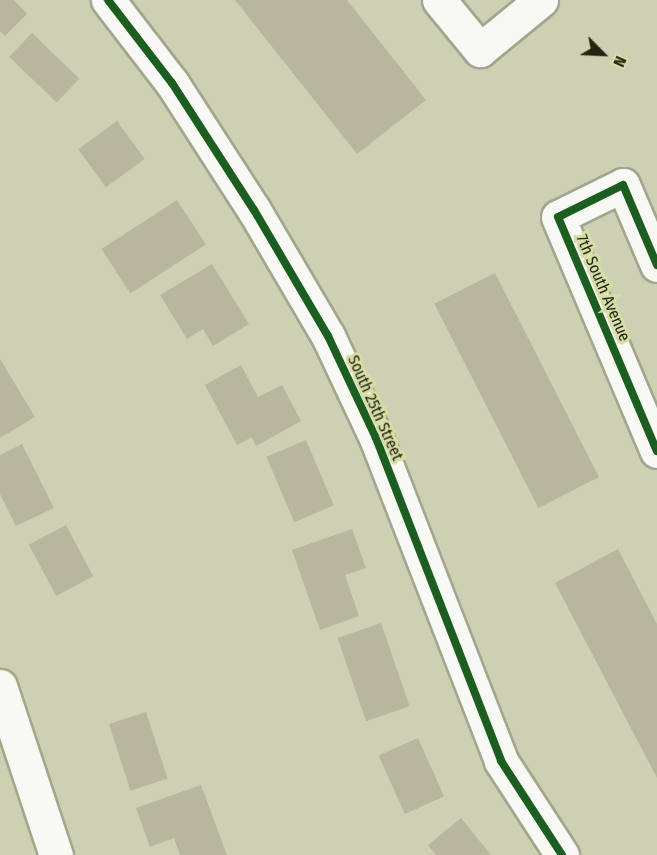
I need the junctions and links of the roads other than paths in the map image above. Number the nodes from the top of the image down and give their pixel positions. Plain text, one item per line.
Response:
1 (108, 0) edge
2 (439, 0) edge
3 (541, 0) edge
4 (657, 265) edge
5 (657, 451) edge
6 (0, 686) edge
7 (56, 855) edge
8 (562, 855) edge

1 - 8 street, South 25th Street
2 - 3 street
4 - 5 street, 7th South Avenue
6 - 7 street

